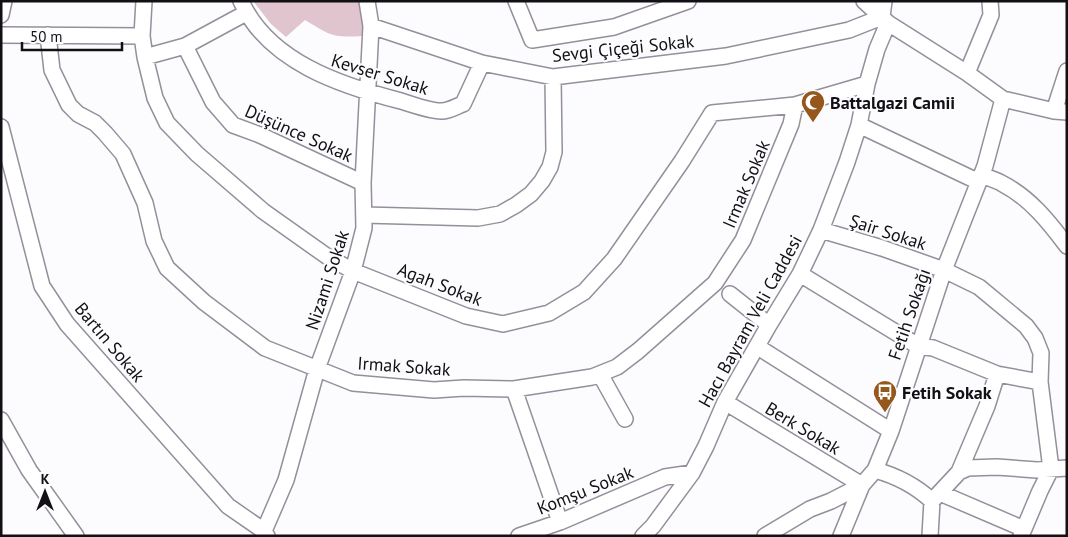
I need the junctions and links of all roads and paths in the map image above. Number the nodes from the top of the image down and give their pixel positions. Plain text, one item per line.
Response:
1 (4, 1) edge
2 (144, 1) edge
3 (367, 1) edge
4 (516, 1) edge
5 (688, 1) edge
6 (864, 1) edge
7 (884, 1) edge
8 (993, 6) edge
9 (243, 7) edge
10 (1, 15) edge
11 (885, 20) junction
12 (371, 26) junction
13 (1, 35) edge
14 (48, 35) junction
15 (142, 36) junction
16 (185, 46) junction
17 (145, 58) junction
18 (482, 64) junction
19 (1067, 71) edge
20 (967, 74) junction
21 (553, 77) junction
22 (867, 84) junction
23 (367, 92) junction
24 (1003, 99) junction
25 (795, 105) junction
26 (1060, 111) edge
27 (859, 125) junction
28 (1, 127) edge
29 (980, 179) junction
30 (362, 183) junction
31 (364, 215) junction
32 (821, 230) junction
33 (1064, 238) edge
34 (353, 270) junction
35 (944, 270) junction
36 (800, 274) junction
37 (730, 294) dead end
38 (769, 325) junction
39 (918, 346) junction
40 (758, 347) junction
41 (317, 369) junction
42 (600, 374) junction
43 (997, 374) junction
44 (1040, 382) junction
45 (514, 389) junction
46 (725, 402) junction
47 (625, 419) dead end
48 (1, 420) edge
49 (890, 431) junction
50 (1067, 468) edge
51 (1051, 469) junction
52 (875, 470) junction
53 (959, 472) junction
54 (692, 473) junction
55 (862, 485) junction
56 (936, 497) junction
57 (560, 522) junction
58 (652, 532) edge
59 (1022, 532) edge
60 (266, 534) edge
61 (76, 536) edge
62 (519, 536) edge
63 (765, 536) edge
64 (841, 536) edge
65 (930, 536) edge

1 - 10 street
2 - 15 street, Agah Sokak
3 - 12 street, Nizami Sokak
4 - 5 street
6 - 11 street
7 - 11 street, Hacı Bayram Veli Caddesi
8 - 20 street
9 - 16 street
9 - 23 street, Kevser Sokak
11 - 20 street
11 - 21 street, Sevgi Çiçeği Sokak
11 - 22 street, Hacı Bayram Veli Caddesi
12 - 18 street, Sevgi Çiçeği Sokak
12 - 23 street, Nizami Sokak
13 - 14 street
14 - 15 street
14 - 41 street, Irmak Sokak
15 - 17 street, Agah Sokak
16 - 17 street
16 - 30 street, Düşünce Sokak
17 - 34 street, Agah Sokak
18 - 21 street, Sevgi Çiçeği Sokak
18 - 23 street, Kevser Sokak
19 - 26 street
20 - 24 street
21 - 31 street
22 - 25 street, Agah Sokak
22 - 27 street, Hacı Bayram Veli Caddesi
23 - 30 street, Nizami Sokak
24 - 26 street
24 - 29 street, Fetih Sokağı
25 - 34 street, Agah Sokak
25 - 42 street, Irmak Sokak
27 - 29 street
27 - 32 street, Hacı Bayram Veli Caddesi
28 - 60 street, Bartın Sokak
29 - 33 street
29 - 35 street, Fetih Sokağı
30 - 31 street, Nizami Sokak
31 - 34 street, Nizami Sokak
32 - 35 street, Şair Sokak
32 - 36 street, Hacı Bayram Veli Caddesi
34 - 41 street, Nizami Sokak
35 - 39 street, Fetih Sokağı
35 - 44 street, Şair Sokak
36 - 38 street, Hacı Bayram Veli Caddesi
36 - 39 street
37 - 38 street
38 - 40 street, Hacı Bayram Veli Caddesi
39 - 43 street
39 - 49 street, Fetih Sokağı
40 - 46 street, Hacı Bayram Veli Caddesi
40 - 49 street
41 - 45 street, Irmak Sokak
41 - 60 street, Nizami Sokak
42 - 45 street, Irmak Sokak
42 - 47 street
43 - 44 street
43 - 53 street
44 - 51 street, Şair Sokak
45 - 57 street
46 - 54 street, Hacı Bayram Veli Caddesi
46 - 55 street, Berk Sokak
48 - 61 street
49 - 52 street, Fetih Sokağı
50 - 51 street
51 - 53 street
51 - 59 street
52 - 55 street, Fetih Sokağı
52 - 56 street
53 - 56 street
54 - 57 street, Komşu Sokak
54 - 58 street, Hacı Bayram Veli Caddesi
55 - 63 street
55 - 64 street, Fetih Sokağı
56 - 59 street
56 - 65 street
57 - 62 street, Komşu Sokak

